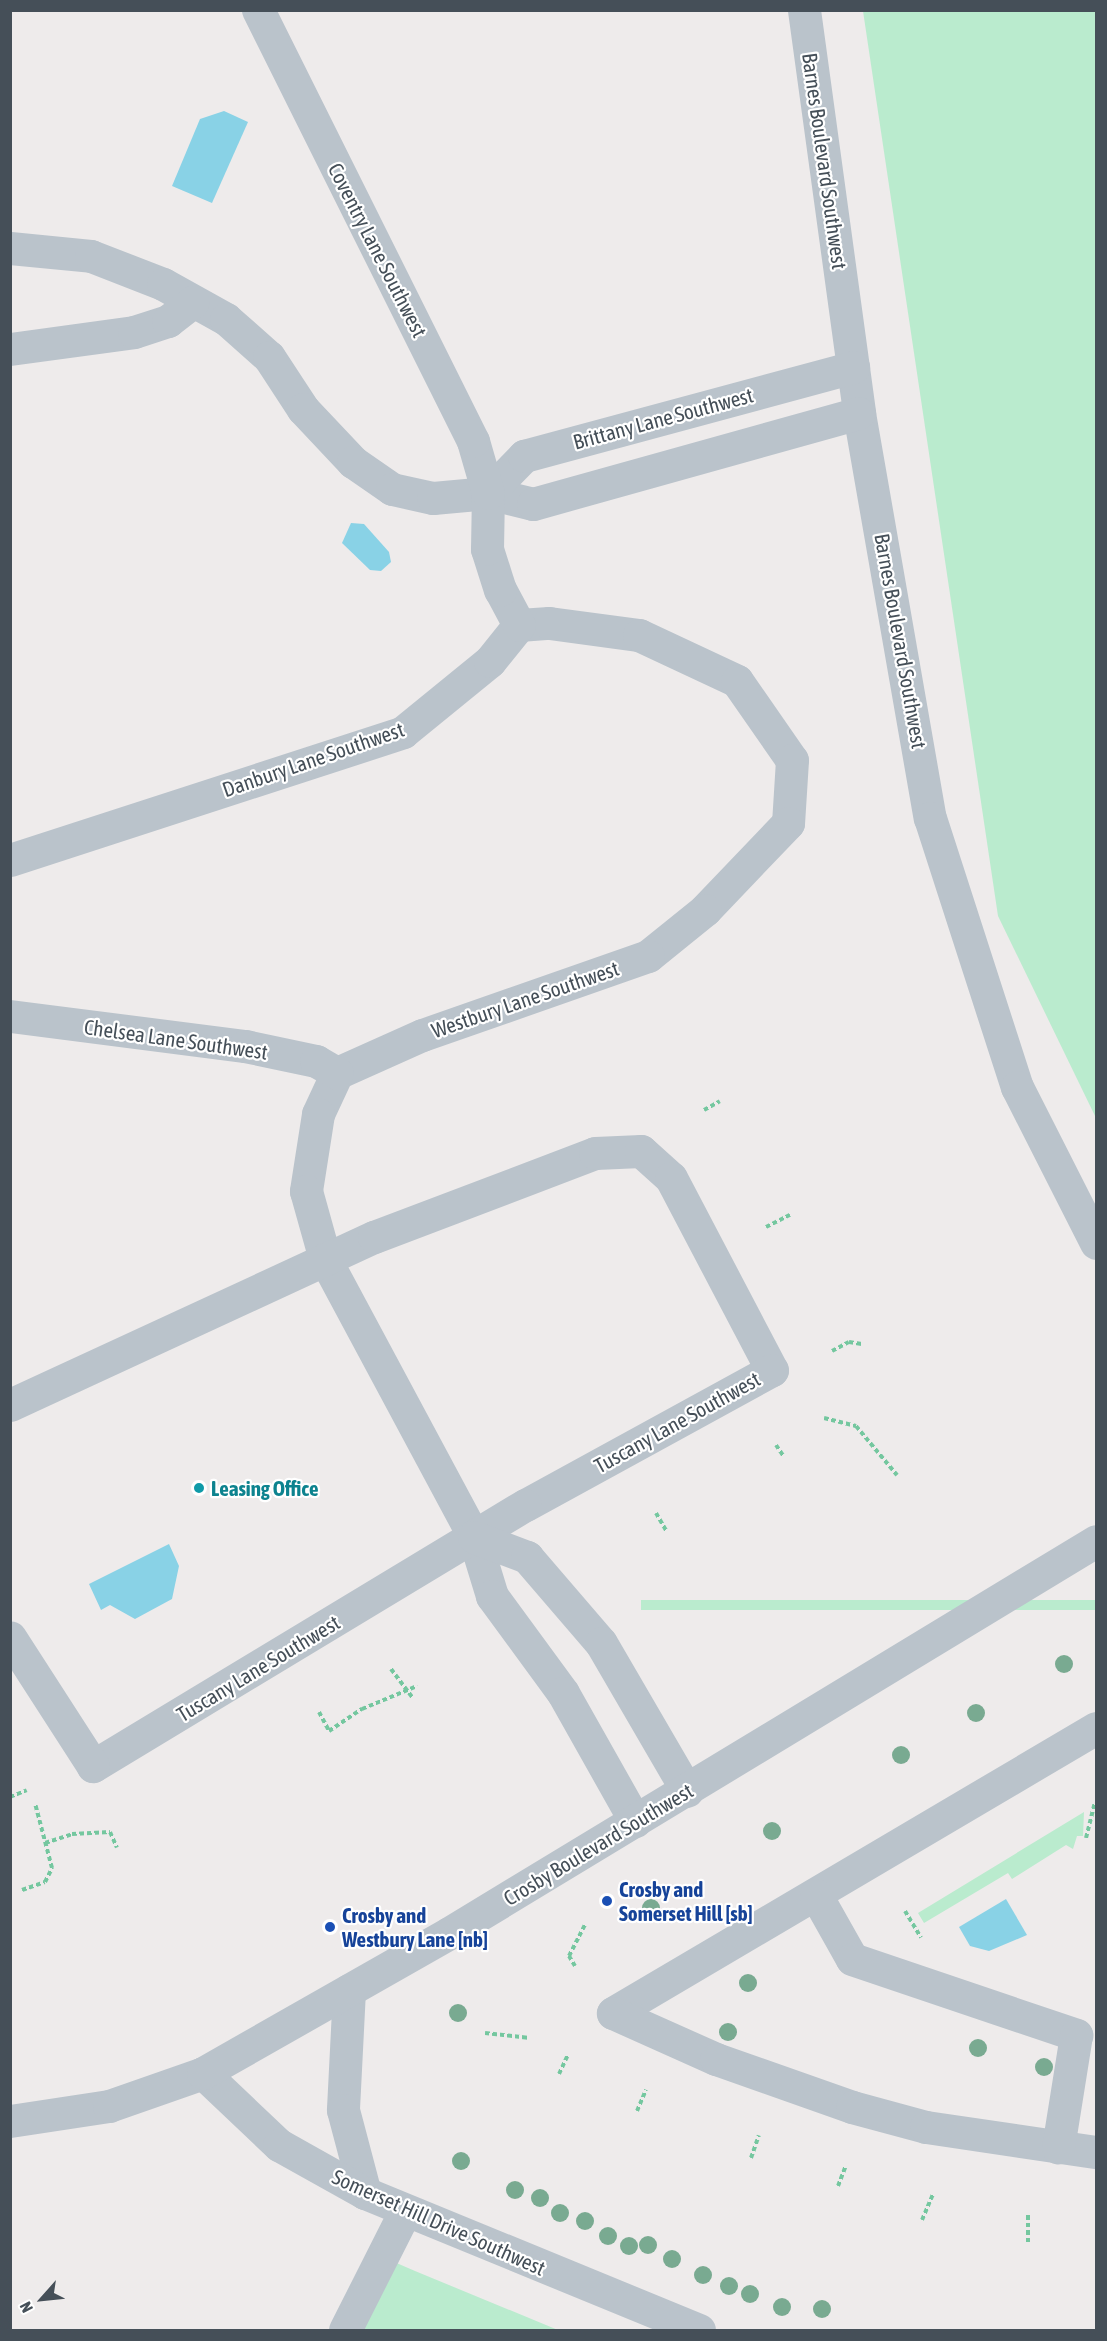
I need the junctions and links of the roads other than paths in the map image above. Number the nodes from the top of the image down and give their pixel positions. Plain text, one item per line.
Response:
1 (258, 10) edge
2 (804, 10) edge
3 (10, 248) edge
4 (192, 302) junction
5 (10, 349) edge
6 (853, 367) junction
7 (860, 413) junction
8 (488, 493) junction
9 (519, 625) junction
10 (10, 860) edge
11 (10, 1016) edge
12 (337, 1073) junction
13 (1096, 1243) edge
14 (325, 1259) junction
15 (10, 1405) edge
16 (474, 1537) junction
17 (1096, 1541) edge
18 (10, 1637) edge
19 (1096, 1728) edge
20 (687, 1791) junction
21 (634, 1821) junction
22 (816, 1895) junction
23 (348, 1990) junction
24 (203, 2073) junction
25 (10, 2121) edge
26 (1058, 2148) junction
27 (1096, 2152) edge
28 (365, 2193) junction
29 (405, 2211) junction
30 (345, 2331) edge
31 (699, 2331) edge

1 - 8 street, Coventry Lane Southwest
2 - 6 street, Barnes Boulevard Southwest
3 - 4 street
4 - 5 street
4 - 8 street
6 - 7 street, Barnes Boulevard Southwest
6 - 8 street, Brittany Lane Southwest
7 - 8 street
7 - 13 street, Barnes Boulevard Southwest
8 - 9 street
9 - 10 street, Danbury Lane Southwest
9 - 12 street, Westbury Lane Southwest
11 - 12 street, Chelsea Lane Southwest
12 - 14 street
14 - 15 street, Tuscany Lane Southwest
14 - 16 street
14 - 16 street, Tuscany Lane Southwest
16 - 18 street, Tuscany Lane Southwest
16 - 20 street
16 - 21 street
17 - 20 street, Crosby Boulevard Southwest
19 - 22 street
20 - 21 street, Crosby Boulevard Southwest
21 - 23 street, Crosby Boulevard Southwest
22 - 26 street
22 - 26 street
23 - 24 street, Crosby Boulevard Southwest
23 - 28 street
24 - 25 street, Crosby Boulevard Southwest
24 - 28 street, Somerset Hill Drive Southwest
26 - 27 street
28 - 29 street, Somerset Hill Drive Southwest
29 - 30 street
29 - 31 street, Somerset Hill Drive Southwest

